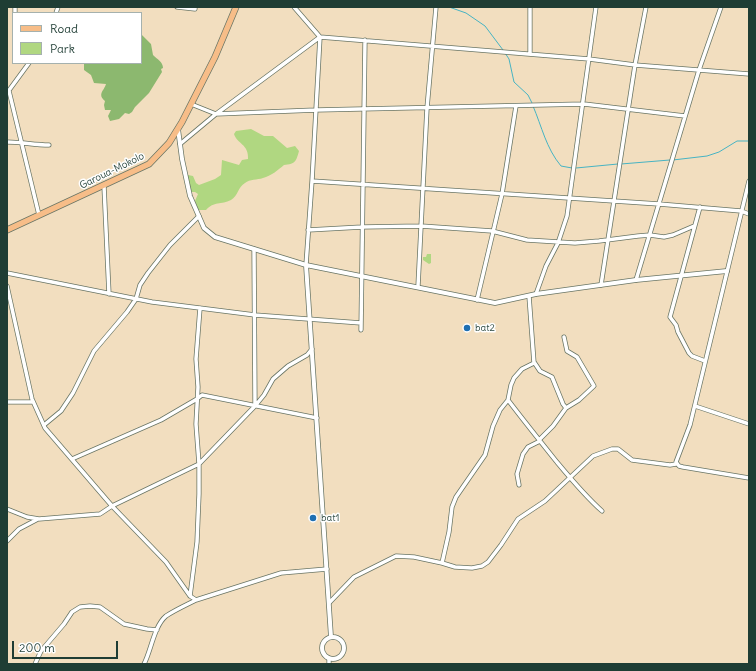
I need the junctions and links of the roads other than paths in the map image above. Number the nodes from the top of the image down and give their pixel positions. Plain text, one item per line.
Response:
1 (177, 7) edge
2 (195, 7) edge
3 (236, 7) edge
4 (294, 7) edge
5 (436, 7) edge
6 (530, 7) edge
7 (596, 7) edge
8 (646, 7) edge
9 (721, 7) edge
10 (320, 37) junction
11 (365, 40) junction
12 (433, 46) junction
13 (530, 54) junction
14 (588, 59) junction
15 (28, 64) edge
16 (635, 65) junction
17 (698, 70) junction
18 (749, 74) edge
19 (8, 92) edge
20 (191, 104) junction
21 (584, 104) junction
22 (516, 106) junction
23 (427, 108) junction
24 (364, 109) junction
25 (628, 109) junction
26 (316, 110) junction
27 (216, 114) junction
28 (685, 116) junction
29 (178, 128) junction
30 (7, 142) edge
31 (21, 142) junction
32 (180, 144) junction
33 (49, 145) dead end
34 (312, 181) junction
35 (749, 181) edge
36 (363, 185) junction
37 (104, 186) junction
38 (423, 189) junction
39 (502, 194) junction
40 (570, 199) junction
41 (614, 202) junction
42 (659, 204) junction
43 (700, 207) junction
44 (741, 211) junction
45 (749, 214) edge
46 (39, 216) junction
47 (199, 216) junction
48 (421, 226) junction
49 (694, 226) junction
50 (362, 227) junction
51 (7, 230) edge
52 (308, 230) junction
53 (492, 231) junction
54 (650, 235) junction
55 (608, 240) junction
56 (558, 243) junction
57 (254, 249) junction
58 (306, 264) junction
59 (727, 271) junction
60 (7, 273) edge
61 (362, 275) junction
62 (682, 276) junction
63 (636, 280) junction
64 (601, 285) junction
65 (7, 286) edge
66 (418, 286) junction
67 (109, 294) junction
68 (536, 294) junction
69 (528, 296) junction
70 (136, 299) junction
71 (477, 300) junction
72 (200, 308) junction
73 (254, 315) junction
74 (310, 319) junction
75 (362, 323) junction
76 (361, 330) dead end
77 (564, 337) dead end
78 (312, 349) junction
79 (705, 361) junction
80 (534, 362) junction
81 (197, 399) junction
82 (508, 400) junction
83 (7, 402) edge
84 (33, 402) junction
85 (255, 406) junction
86 (695, 406) junction
87 (566, 408) junction
88 (317, 418) junction
89 (749, 424) edge
90 (44, 425) junction
91 (539, 441) junction
92 (72, 459) junction
93 (199, 464) junction
94 (676, 464) junction
95 (570, 478) junction
96 (749, 478) edge
97 (519, 486) dead end
98 (112, 506) junction
99 (7, 509) edge
100 (602, 511) dead end
101 (39, 518) junction
102 (7, 541) edge
103 (442, 563) junction
104 (327, 569) junction
105 (190, 596) junction
106 (196, 600) junction
107 (329, 603) junction
108 (157, 630) junction
109 (331, 637) junction
110 (329, 658) junction
111 (36, 664) edge
112 (144, 664) edge
113 (329, 664) edge

1 - 2 street
3 - 20 main road, Garoua-Mokolo
4 - 10 street
5 - 12 street
6 - 13 street
7 - 14 street
8 - 16 street
9 - 17 street
10 - 11 street
10 - 26 street
10 - 27 street
11 - 12 street
11 - 24 street
12 - 13 street
12 - 23 street
13 - 14 street
14 - 16 street
14 - 21 street
15 - 19 street
16 - 17 street
16 - 25 street
17 - 18 street
17 - 28 street
19 - 31 street
20 - 27 street
20 - 29 main road, Garoua-Mokolo
21 - 22 street
21 - 25 street
21 - 40 street
22 - 23 street
22 - 39 street
23 - 24 street
23 - 38 street
24 - 26 street
24 - 36 street
25 - 28 street
25 - 41 street
26 - 27 street
26 - 34 street
27 - 32 street
28 - 42 street
29 - 32 street
29 - 37 main road, Garoua-Mokolo
30 - 31 street
31 - 33 street
31 - 46 street
32 - 47 street
34 - 36 street
34 - 52 street
35 - 44 street
36 - 38 street
36 - 50 street
37 - 46 main road, Garoua-Mokolo
37 - 67 street
38 - 39 street
38 - 48 street
39 - 40 street
39 - 53 street
40 - 41 street
40 - 56 street
41 - 42 street
41 - 55 street
42 - 43 street
42 - 54 street
43 - 44 street
43 - 49 street
44 - 45 street
44 - 59 street
46 - 51 main road, Garoua-Mokolo
47 - 57 street
47 - 70 street
48 - 50 street
48 - 53 street
48 - 66 street
49 - 54 street
49 - 62 street
50 - 52 street
50 - 61 street
52 - 58 street
53 - 56 street
53 - 71 street
54 - 55 street
54 - 63 street
55 - 56 street
55 - 64 street
56 - 68 street
57 - 58 street
57 - 73 street
58 - 61 street
58 - 74 street
59 - 62 street
59 - 79 street
60 - 67 street
61 - 66 street
61 - 75 street
62 - 63 street
62 - 79 street
63 - 64 street
64 - 68 street
65 - 84 street
66 - 71 street
67 - 70 street
68 - 69 street
69 - 71 street
69 - 80 street
70 - 72 street
70 - 90 street
72 - 73 street
72 - 81 street
73 - 74 street
73 - 85 street
74 - 75 street
74 - 78 street
75 - 76 street
77 - 87 street
78 - 85 street
78 - 88 street
79 - 86 street
80 - 82 street
80 - 87 street
81 - 85 street
81 - 92 street
81 - 93 street
82 - 91 street
82 - 103 street
83 - 84 street
84 - 90 street
85 - 88 street
85 - 93 street
86 - 89 street
86 - 94 street
87 - 91 street
88 - 104 street
90 - 92 street
91 - 95 street
91 - 97 street
92 - 98 street
93 - 98 street
93 - 105 street
94 - 95 street
94 - 96 street
95 - 100 street
95 - 103 street
98 - 101 street
98 - 105 street
99 - 101 street
101 - 102 street
103 - 107 street
104 - 106 street
104 - 107 street
105 - 106 street
106 - 108 street
107 - 109 street
108 - 111 street
108 - 112 street
109 - 110 street
109 - 110 street
110 - 113 street

